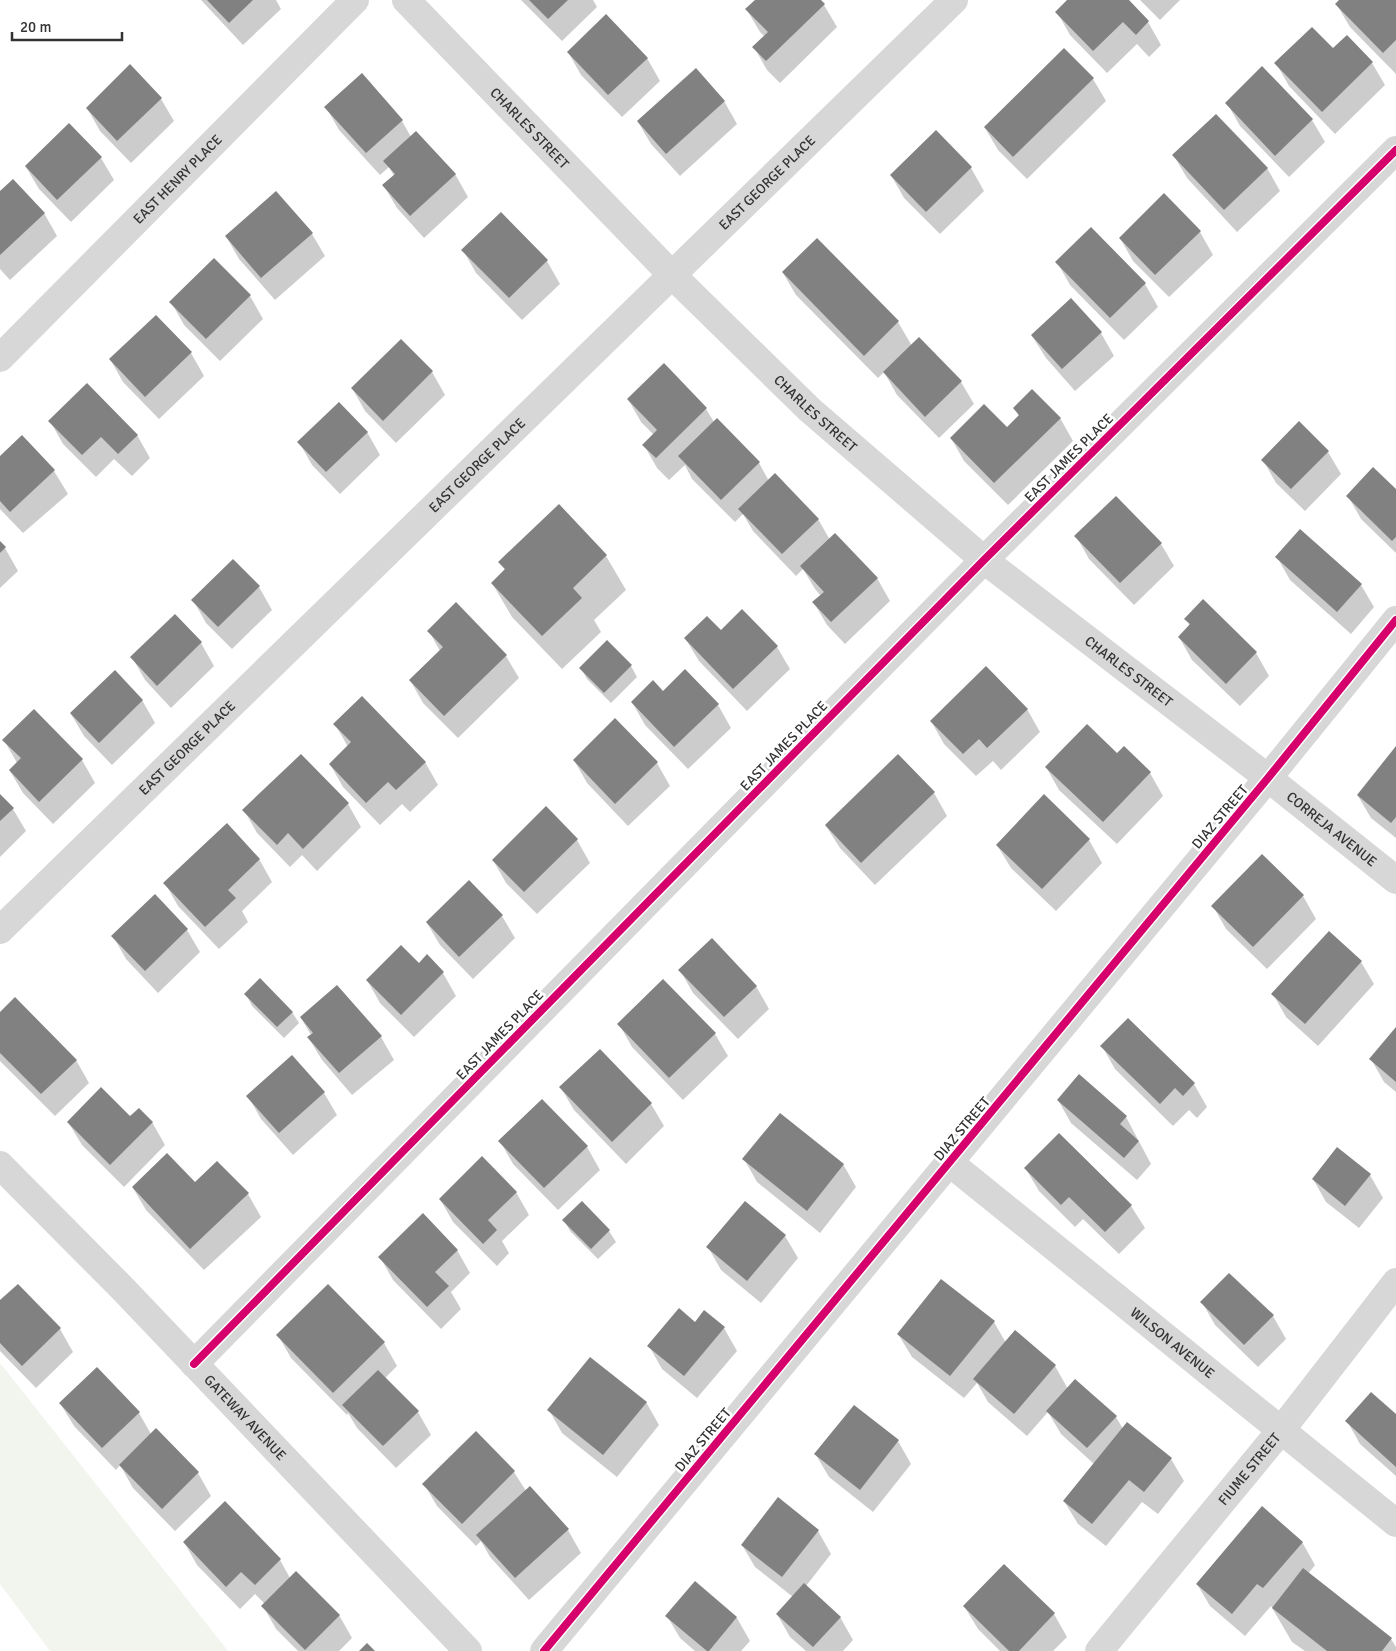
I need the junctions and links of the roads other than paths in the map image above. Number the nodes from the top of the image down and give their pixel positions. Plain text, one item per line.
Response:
1 (355, 0) edge
2 (406, 0) edge
3 (954, 0) edge
4 (1396, 150) edge
5 (672, 275) junction
6 (0, 358) edge
7 (984, 560) junction
8 (1396, 620) edge
9 (1268, 778) junction
10 (1396, 880) edge
11 (0, 930) edge
12 (950, 1163) junction
13 (0, 1165) edge
14 (1396, 1282) edge
15 (194, 1364) junction
16 (1282, 1429) junction
17 (1396, 1523) edge
18 (468, 1651) edge
19 (544, 1651) edge
20 (1099, 1651) edge

1 - 6 street, EAST HENRY PLACE
2 - 5 street, CHARLES STREET
3 - 5 street, EAST GEORGE PLACE
4 - 7 street, EAST JAMES PLACE
5 - 7 street, CHARLES STREET
5 - 11 street, EAST GEORGE PLACE
7 - 9 street, CHARLES STREET
7 - 15 street, EAST JAMES PLACE
8 - 9 street, DIAZ STREET
9 - 10 street, CORREJA AVENUE
9 - 12 street, DIAZ STREET
12 - 16 street, WILSON AVENUE
12 - 19 street, DIAZ STREET
13 - 15 street, GATEWAY AVENUE
14 - 16 street, FIUME STREET
15 - 18 street, GATEWAY AVENUE
16 - 17 street, WILSON AVENUE
16 - 20 street, FIUME STREET

